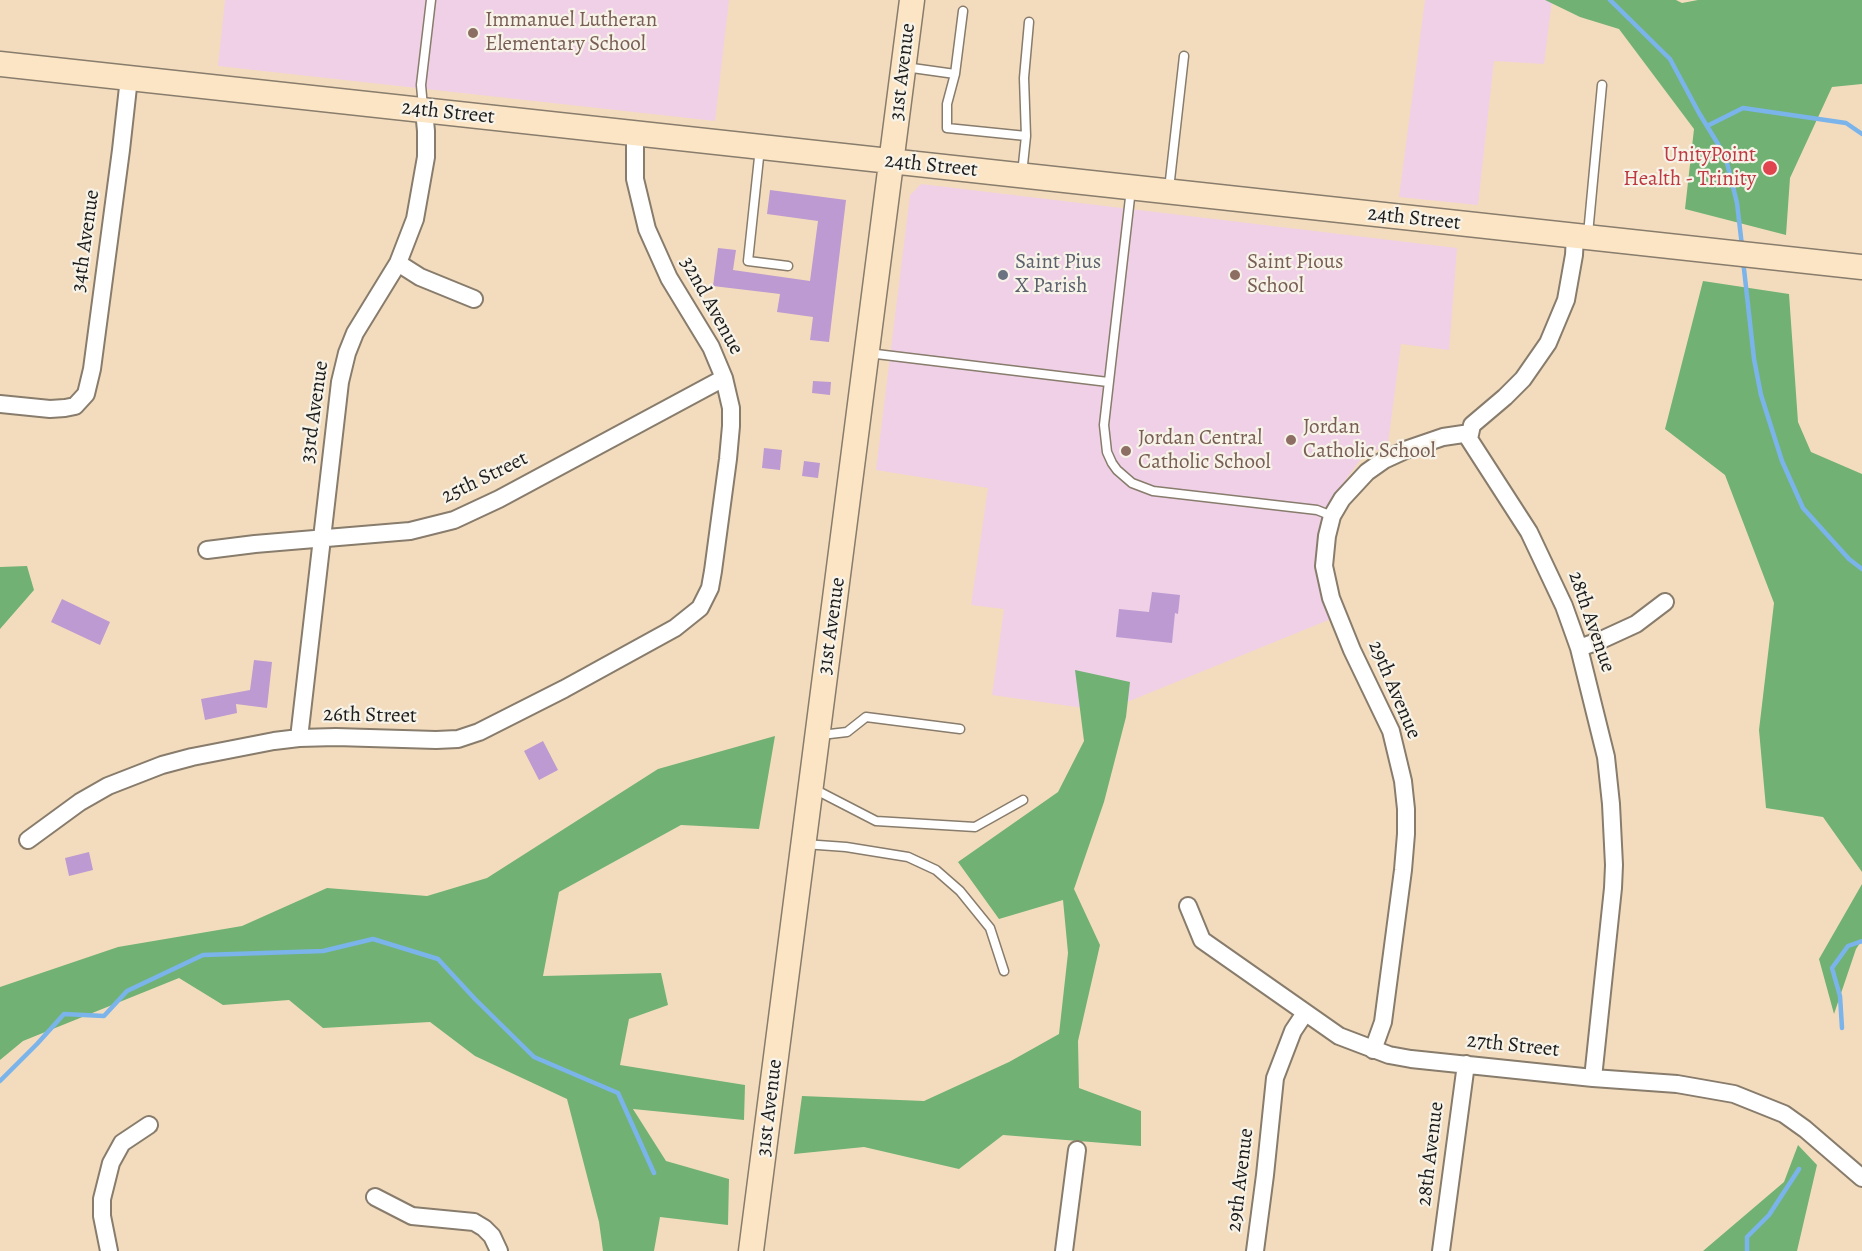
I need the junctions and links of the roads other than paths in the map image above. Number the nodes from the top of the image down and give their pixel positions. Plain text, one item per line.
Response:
1 (431, 0) edge
2 (912, 0) edge
3 (963, 11) dead end
4 (1029, 22) dead end
5 (1184, 56) dead end
6 (0, 64) edge
7 (904, 67) junction
8 (955, 74) junction
9 (129, 78) junction
10 (1602, 85) dead end
11 (424, 110) junction
12 (634, 133) junction
13 (1026, 136) junction
14 (760, 148) junction
15 (892, 162) junction
16 (1022, 176) junction
17 (1131, 188) junction
18 (1168, 192) junction
19 (1581, 237) junction
20 (398, 263) junction
21 (788, 266) dead end
22 (1862, 267) edge
23 (474, 299) dead end
24 (867, 353) junction
25 (724, 378) junction
26 (1108, 382) junction
27 (0, 404) edge
28 (1470, 433) junction
29 (1332, 516) junction
30 (322, 538) junction
31 (207, 550) dead end
32 (1665, 602) dead end
33 (700, 608) joint
34 (1579, 648) junction
35 (960, 729) dead end
36 (818, 735) junction
37 (299, 738) junction
38 (811, 788) junction
39 (1023, 800) dead end
40 (28, 840) dead end
41 (804, 844) junction
42 (1188, 906) dead end
43 (1004, 971) dead end
44 (1305, 1013) junction
45 (1373, 1050) junction
46 (1466, 1064) junction
47 (1593, 1078) junction
48 (149, 1125) dead end
49 (1077, 1150) dead end
50 (1862, 1178) edge
51 (375, 1197) dead end
52 (110, 1251) edge
53 (499, 1251) edge
54 (751, 1251) edge
55 (1064, 1251) edge
56 (1254, 1251) edge
57 (1441, 1251) edge

1 - 11 lane
2 - 7 street, 31st Avenue
3 - 8 lane
4 - 13 lane
5 - 18 lane
6 - 9 street, 24th Street
7 - 8 lane
7 - 15 street, 31st Avenue
8 - 13 lane
9 - 11 street, 24th Street
9 - 27 street, 34th Avenue
10 - 19 lane
11 - 12 street, 24th Street
11 - 20 street, 33rd Avenue
12 - 14 street, 24th Street
12 - 25 street, 32nd Avenue
13 - 16 lane
14 - 15 street, 24th Street
14 - 21 lane
15 - 16 street, 24th Street
15 - 24 street, 31st Avenue
16 - 17 street, 24th Street
17 - 18 street, 24th Street
17 - 26 lane
18 - 19 street, 24th Street
19 - 22 street, 24th Street
19 - 28 street
20 - 23 street
20 - 30 street, 33rd Avenue
24 - 26 lane
24 - 36 street, 31st Avenue
25 - 30 street, 25th Street
25 - 33 street, 32nd Avenue
26 - 29 lane
28 - 29 street, 29th Avenue
28 - 34 street, 28th Avenue
29 - 45 street, 29th Avenue
30 - 31 street, 25th Street
30 - 37 street, 33rd Avenue
32 - 34 street
33 - 37 street, 26th Street
34 - 47 street, 28th Avenue
35 - 36 lane
36 - 38 street, 31st Avenue
37 - 40 street, 26th Street
38 - 39 lane
38 - 41 street, 31st Avenue
41 - 43 lane
41 - 54 street, 31st Avenue
42 - 44 street, 27th Street
44 - 45 street, 27th Street
44 - 56 street, 29th Avenue
45 - 46 street, 27th Street
46 - 47 street, 27th Street
46 - 57 street, 28th Avenue
47 - 50 street, 27th Street
48 - 52 street
49 - 55 street
51 - 53 street

